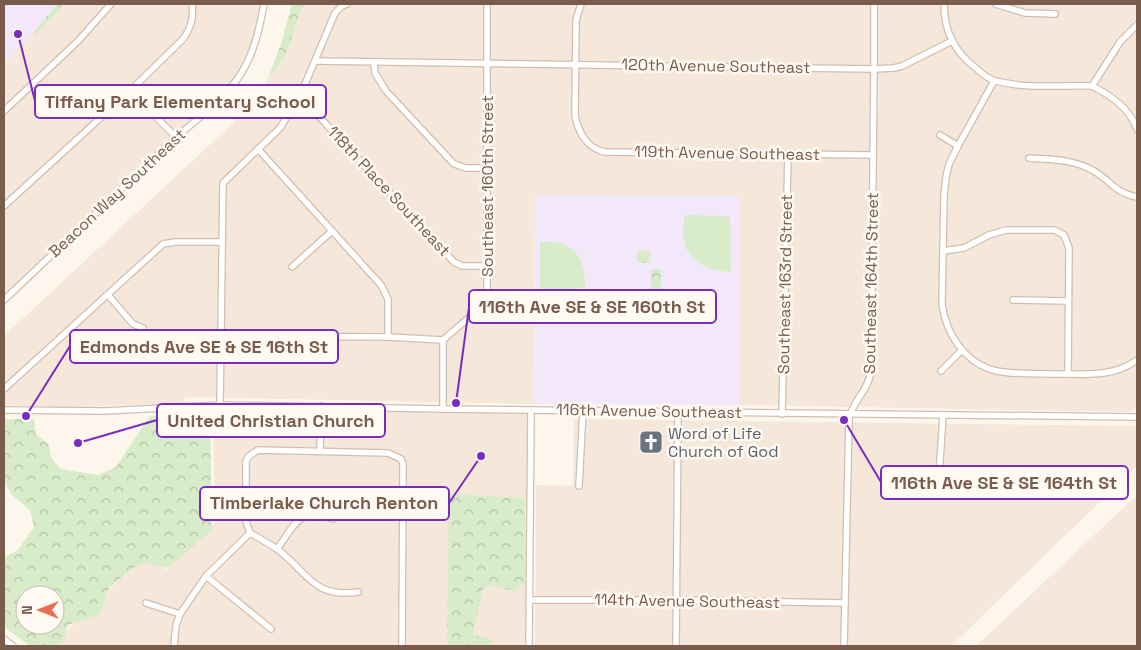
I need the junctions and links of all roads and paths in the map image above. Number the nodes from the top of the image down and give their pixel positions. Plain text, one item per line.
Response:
1 (110, 4) edge
2 (192, 4) edge
3 (264, 4) edge
4 (487, 4) edge
5 (581, 4) edge
6 (874, 4) edge
7 (944, 4) edge
8 (996, 4) edge
9 (344, 5) edge
10 (1055, 14) dead end
11 (1137, 25) edge
12 (952, 41) junction
13 (316, 61) junction
14 (374, 62) junction
15 (487, 64) junction
16 (575, 64) junction
17 (874, 69) junction
18 (994, 81) junction
19 (1092, 86) junction
20 (130, 91) junction
21 (300, 96) junction
22 (4, 111) edge
23 (1135, 118) edge
24 (1137, 129) edge
25 (940, 135) dead end
26 (176, 137) junction
27 (958, 146) junction
28 (258, 150) junction
29 (788, 154) junction
30 (873, 155) junction
31 (1029, 158) dead end
32 (487, 168) junction
33 (1137, 197) edge
34 (4, 206) edge
35 (332, 231) junction
36 (222, 242) junction
37 (943, 251) junction
38 (487, 266) junction
39 (292, 267) dead end
40 (108, 295) junction
41 (4, 300) edge
42 (1013, 300) dead end
43 (1068, 301) junction
44 (142, 328) dead end
45 (221, 336) junction
46 (388, 337) junction
47 (444, 340) junction
48 (962, 350) junction
49 (1137, 360) edge
50 (941, 371) dead end
51 (1068, 374) junction
52 (4, 389) edge
53 (220, 405) junction
54 (321, 406) junction
55 (443, 409) junction
56 (4, 410) edge
57 (531, 410) junction
58 (583, 410) junction
59 (678, 412) junction
60 (782, 414) junction
61 (850, 414) junction
62 (943, 415) junction
63 (1137, 417) edge
64 (320, 450) junction
65 (579, 486) dead end
66 (1061, 493) dead end
67 (332, 519) dead end
68 (250, 533) junction
69 (277, 549) junction
70 (206, 576) junction
71 (358, 592) dead end
72 (529, 600) junction
73 (675, 600) junction
74 (146, 603) dead end
75 (845, 604) junction
76 (180, 614) junction
77 (271, 628) dead end
78 (4, 639) edge
79 (13, 646) edge
80 (175, 646) edge
81 (402, 646) edge
82 (529, 646) edge
83 (676, 646) edge
84 (844, 646) edge

1 - 22 street
2 - 20 street
3 - 26 street, Beacon Way Southeast
4 - 15 street, Southeast 160th Street
5 - 16 street
6 - 17 street, Southeast 164th Street
7 - 12 street
8 - 10 street
9 - 13 street
11 - 19 street
12 - 17 street, 120th Avenue Southeast
12 - 18 street
13 - 14 street, 120th Avenue Southeast
13 - 21 street
14 - 15 street, 120th Avenue Southeast
14 - 32 street
15 - 16 street, 120th Avenue Southeast
15 - 32 street, Southeast 160th Street
16 - 17 street, 120th Avenue Southeast
16 - 29 street, 119th Avenue Southeast
17 - 30 street, Southeast 164th Street
18 - 19 street
18 - 27 street
19 - 23 street
20 - 26 street
20 - 34 street
21 - 28 street
21 - 38 street, 118th Place Southeast
23 - 24 street
25 - 27 street
26 - 41 street, Beacon Way Southeast
27 - 37 street
28 - 35 street
28 - 36 street
29 - 30 street, 119th Avenue Southeast
29 - 60 street, Southeast 163rd Street
30 - 61 street, Southeast 164th Street
31 - 33 street
32 - 38 street, Southeast 160th Street
35 - 39 street
35 - 46 street
36 - 40 street
36 - 45 street
37 - 43 street
37 - 48 street
38 - 47 street, Southeast 160th Street
40 - 44 street
40 - 52 street
42 - 43 street
43 - 51 street
45 - 46 street
45 - 53 street
46 - 47 street
47 - 55 street
48 - 50 street
48 - 51 street
49 - 51 street
53 - 54 street, 116th Avenue Southeast
53 - 56 street, 116th Avenue Southeast
54 - 55 street, 116th Avenue Southeast
54 - 64 street
55 - 57 street, 116th Avenue Southeast
57 - 58 street, 116th Avenue Southeast
57 - 72 street
58 - 59 street, 116th Avenue Southeast
58 - 65 street
59 - 60 street, 116th Avenue Southeast
59 - 73 street
60 - 61 street, 116th Avenue Southeast
61 - 62 street, 116th Avenue Southeast
61 - 75 street, Southeast 164th Street
62 - 63 street, 116th Avenue Southeast
62 - 66 street
64 - 68 street
64 - 81 street
67 - 69 street
68 - 69 street
68 - 70 street
69 - 71 street
70 - 76 street
70 - 77 street
72 - 73 street, 114th Avenue Southeast
72 - 82 street
73 - 75 street, 114th Avenue Southeast
73 - 83 street
74 - 76 street
75 - 84 street, Southeast 164th Street
76 - 80 street
78 - 79 street

